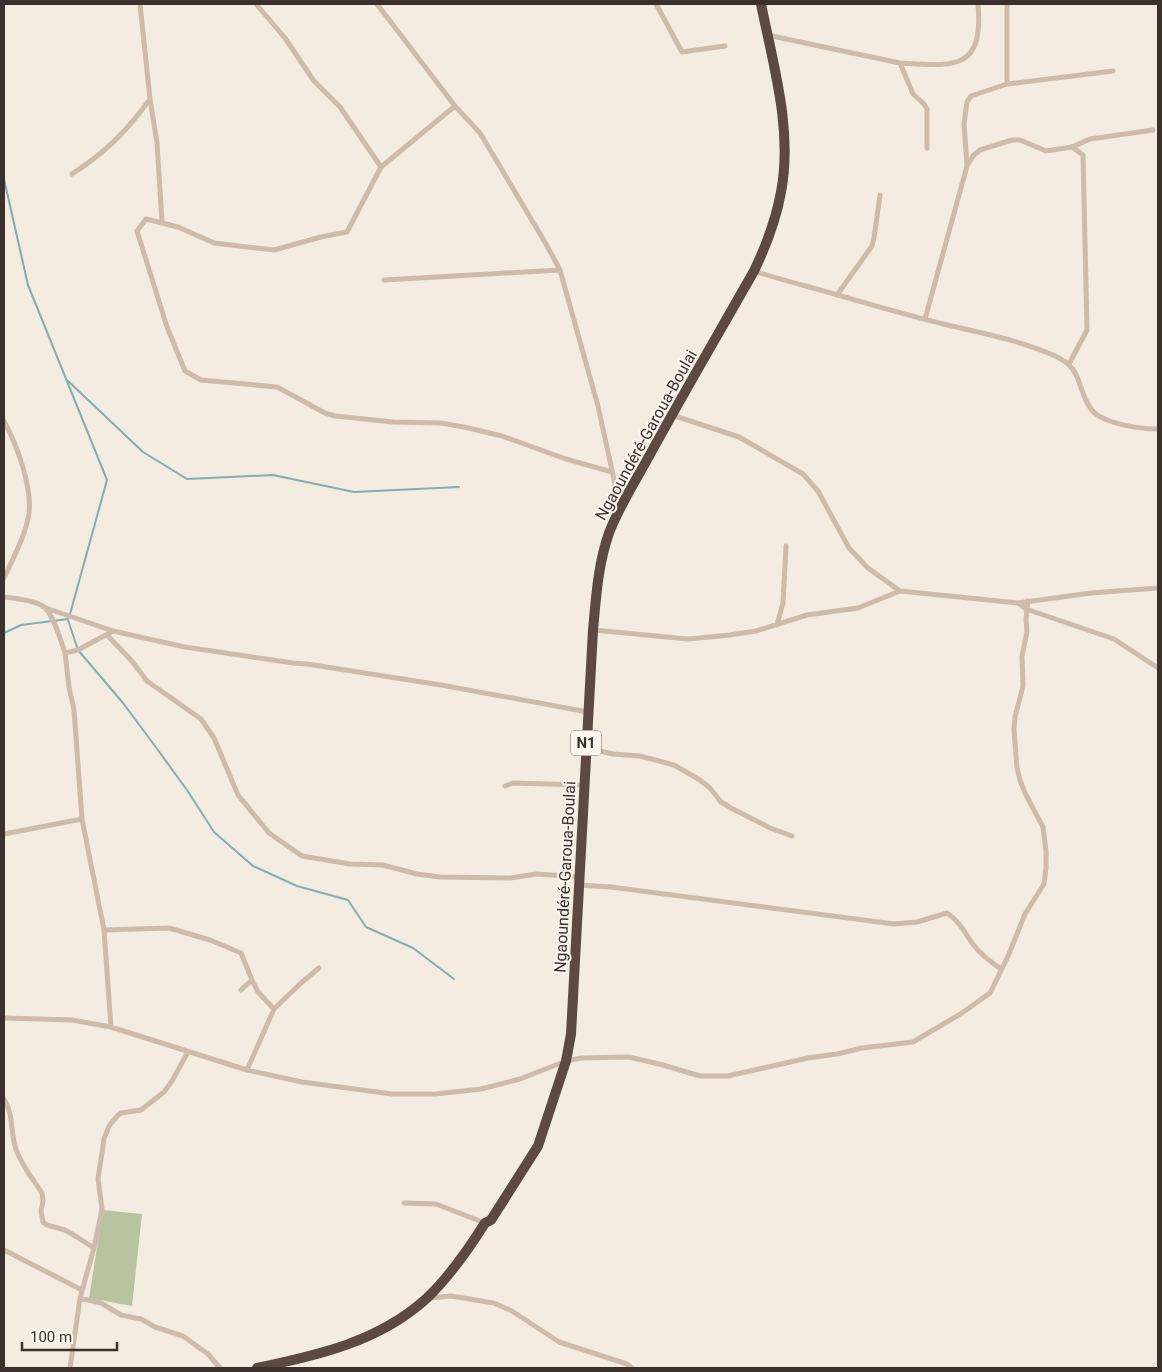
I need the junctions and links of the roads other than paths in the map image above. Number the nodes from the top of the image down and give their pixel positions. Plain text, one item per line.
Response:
1 (140, 4) edge
2 (256, 4) edge
3 (377, 4) edge
4 (656, 4) edge
5 (761, 4) edge
6 (978, 4) edge
7 (1006, 4) edge
8 (767, 34) junction
9 (726, 46) dead end
10 (900, 63) junction
11 (1113, 71) dead end
12 (1007, 84) junction
13 (150, 99) junction
14 (455, 106) junction
15 (1153, 130) dead end
16 (1072, 147) junction
17 (927, 148) dead end
18 (966, 166) junction
19 (381, 167) junction
20 (72, 174) dead end
21 (880, 195) dead end
22 (162, 222) junction
23 (560, 270) junction
24 (754, 271) junction
25 (384, 280) dead end
26 (837, 295) junction
27 (925, 319) junction
28 (1069, 364) junction
29 (672, 414) junction
30 (4, 421) edge
31 (1158, 429) edge
32 (612, 472) junction
33 (620, 510) junction
34 (786, 546) dead end
35 (4, 562) edge
36 (10, 565) junction
37 (4, 578) edge
38 (1158, 588) edge
39 (900, 591) junction
40 (4, 597) edge
41 (1028, 601) junction
42 (1018, 603) junction
43 (43, 607) junction
44 (1026, 609) junction
45 (777, 625) junction
46 (592, 630) junction
47 (113, 631) junction
48 (107, 635) junction
49 (65, 653) junction
50 (1158, 668) edge
51 (588, 712) junction
52 (586, 748) junction
53 (584, 784) junction
54 (505, 786) dead end
55 (82, 818) junction
56 (4, 834) edge
57 (792, 836) dead end
58 (580, 881) junction
59 (104, 930) junction
60 (319, 968) dead end
61 (1001, 969) junction
62 (252, 980) junction
63 (241, 990) dead end
64 (274, 1009) junction
65 (4, 1018) edge
66 (111, 1026) junction
67 (188, 1052) junction
68 (566, 1062) junction
69 (247, 1070) junction
70 (4, 1100) edge
71 (404, 1203) dead end
72 (485, 1223) junction
73 (94, 1248) junction
74 (4, 1250) edge
75 (82, 1290) junction
76 (80, 1298) junction
77 (427, 1298) junction
78 (70, 1368) edge
79 (220, 1368) edge
80 (256, 1368) edge
81 (632, 1368) edge

1 - 13 street
2 - 19 street
3 - 14 street
4 - 9 street
5 - 8 highway, Ngaoundéré-Garoua-Boulai / N1
6 - 10 street
7 - 12 street
8 - 10 street
8 - 24 highway, Ngaoundéré-Garoua-Boulai / N1
10 - 17 street
11 - 12 street
12 - 18 street
13 - 20 street
13 - 22 street
14 - 19 street
14 - 23 street
15 - 16 street
16 - 18 street
16 - 28 street
18 - 27 street
19 - 22 street
21 - 26 street
22 - 32 street
23 - 25 street
23 - 32 street
24 - 26 street
24 - 29 highway, Ngaoundéré-Garoua-Boulai / N1
26 - 27 street
27 - 28 street
28 - 31 street
29 - 33 highway, Ngaoundéré-Garoua-Boulai / N1
29 - 39 street
30 - 36 street
32 - 33 street
33 - 46 highway, Ngaoundéré-Garoua-Boulai / N1
34 - 45 street
35 - 36 street
36 - 37 street
38 - 41 street
39 - 42 street
39 - 45 street
40 - 43 street
41 - 42 street
41 - 44 street
42 - 44 street
43 - 47 street
43 - 49 street
44 - 50 street
44 - 61 street
45 - 46 street
46 - 51 highway, Ngaoundéré-Garoua-Boulai / N1
47 - 48 street
47 - 51 street
48 - 49 street
48 - 58 street
49 - 55 street
51 - 52 highway, Ngaoundéré-Garoua-Boulai / N1
52 - 53 highway, Ngaoundéré-Garoua-Boulai / N1
52 - 57 street
53 - 54 street
53 - 58 highway, Ngaoundéré-Garoua-Boulai / N1
55 - 56 street
55 - 59 street
58 - 61 street
58 - 68 highway, Ngaoundéré-Garoua-Boulai / N1
59 - 62 street
59 - 66 street
60 - 64 street
61 - 68 street
62 - 63 street
62 - 64 street
64 - 69 street
65 - 66 street
66 - 67 street
67 - 69 street
67 - 73 street
68 - 69 street
68 - 72 highway, Ngaoundéré-Garoua-Boulai / N1
70 - 73 street
71 - 72 street
72 - 77 highway, Ngaoundéré-Garoua-Boulai / N1
73 - 75 street
74 - 75 street
75 - 76 street
76 - 78 street
76 - 79 street
77 - 80 highway, Ngaoundéré-Garoua-Boulai / N1
77 - 81 street

